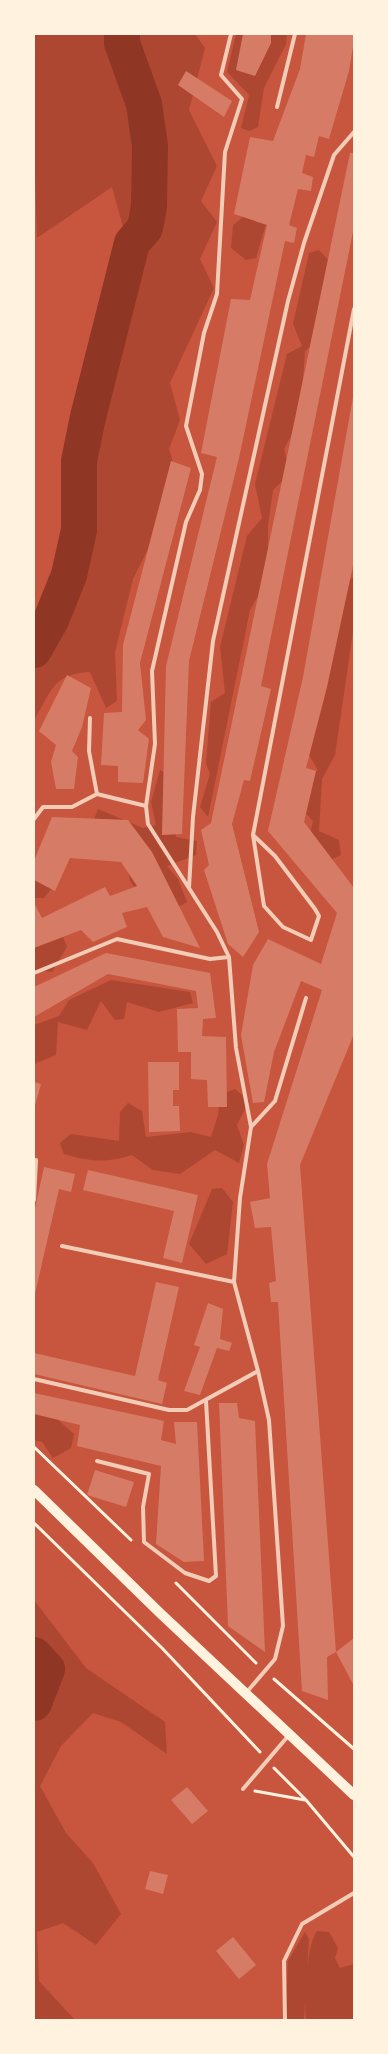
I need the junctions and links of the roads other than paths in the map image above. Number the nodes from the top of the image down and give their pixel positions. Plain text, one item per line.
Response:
1 (231, 34) edge
2 (295, 34) edge
3 (277, 107) dead end
4 (354, 132) edge
5 (354, 309) edge
6 (90, 718) dead end
7 (97, 794) junction
8 (146, 806) junction
9 (34, 819) edge
10 (253, 835) junction
11 (189, 889) junction
12 (229, 957) junction
13 (34, 973) edge
14 (306, 998) dead end
15 (250, 1127) junction
16 (36, 1160) dead end
17 (34, 1200) edge
18 (62, 1246) dead end
19 (234, 1282) junction
20 (258, 1371) junction
21 (34, 1379) edge
22 (206, 1401) junction
23 (97, 1461) dead end
24 (34, 1490) edge
25 (245, 1694) junction
26 (289, 1735) junction
27 (243, 1789) road end
28 (354, 1796) edge
29 (354, 1892) edge
30 (285, 2020) edge

1 - 8 lane
2 - 3 lane
4 - 11 lane
5 - 10 lane
6 - 7 lane
7 - 8 lane
7 - 9 lane
8 - 11 lane
10 - 10 lane
11 - 12 lane
12 - 13 lane
12 - 15 lane
14 - 15 lane
15 - 19 lane
16 - 17 lane
18 - 19 lane
19 - 20 lane
20 - 22 lane
20 - 25 lane
21 - 22 lane
22 - 23 lane
24 - 25 main road
25 - 26 main road
26 - 27 lane
26 - 28 main road
29 - 30 lane

